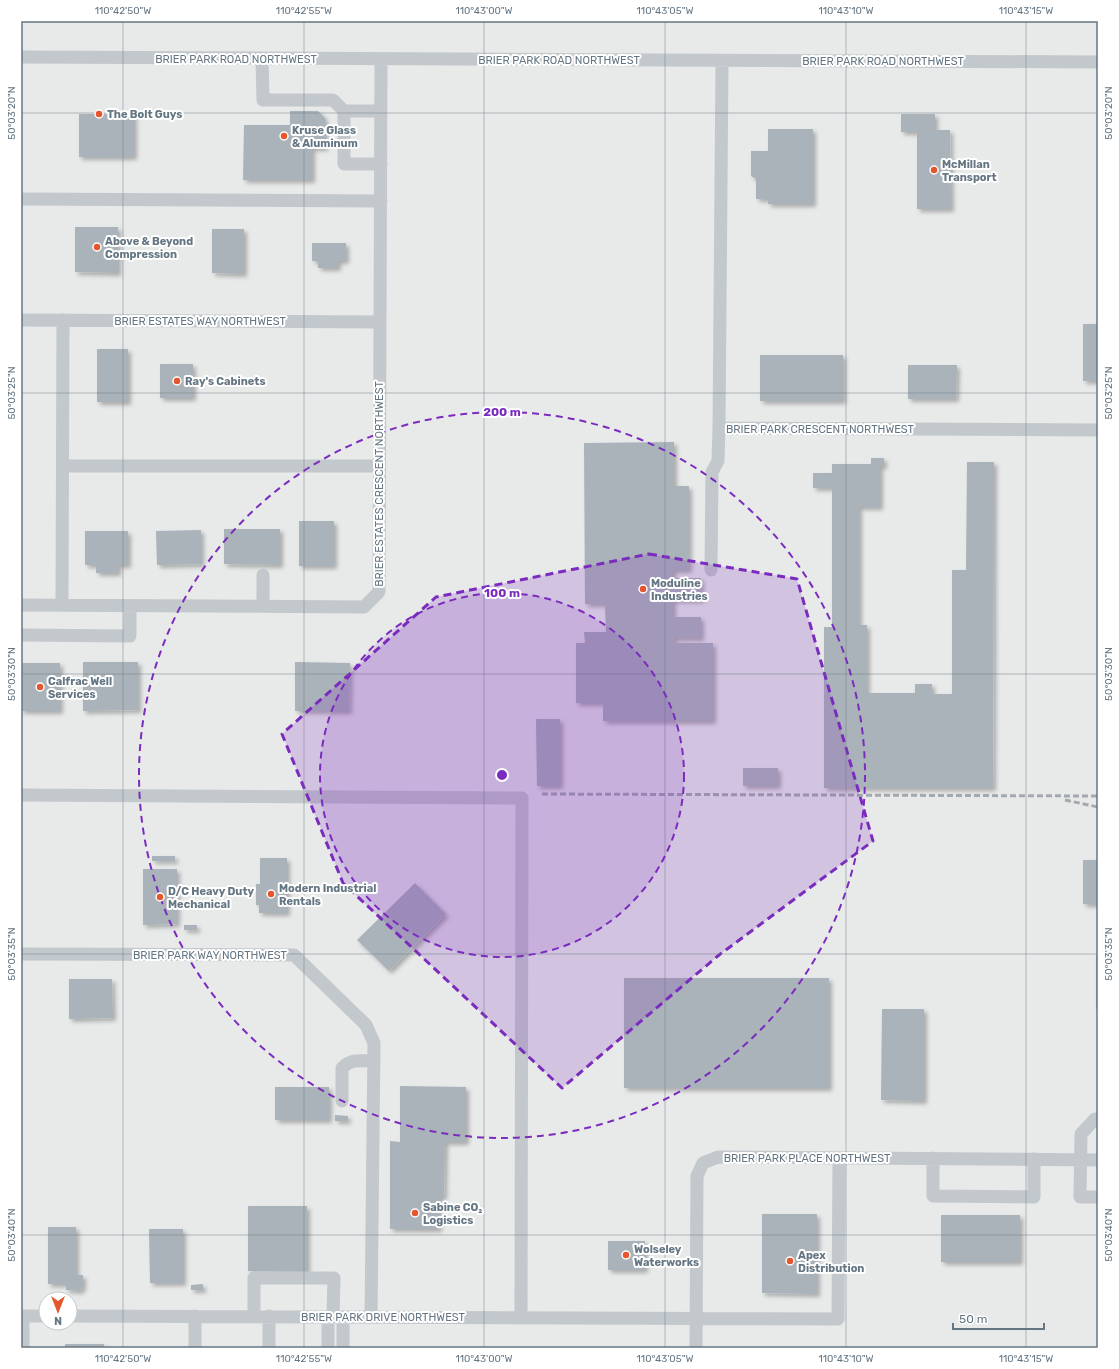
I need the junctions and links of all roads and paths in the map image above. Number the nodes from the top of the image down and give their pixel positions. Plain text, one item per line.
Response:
1 (21, 57) edge
2 (262, 59) junction
3 (381, 59) junction
4 (722, 60) junction
5 (1098, 62) edge
6 (344, 111) junction
7 (381, 111) junction
8 (381, 164) junction
9 (21, 199) edge
10 (380, 201) junction
11 (21, 320) edge
12 (63, 320) junction
13 (380, 322) junction
14 (719, 428) junction
15 (1098, 430) edge
16 (63, 466) junction
17 (379, 466) junction
18 (711, 570) dead end
19 (264, 575) dead end
20 (21, 605) edge
21 (62, 605) junction
22 (130, 606) junction
23 (264, 606) junction
24 (21, 636) edge
25 (21, 794) edge
26 (21, 954) edge
27 (374, 1060) junction
28 (342, 1100) dead end
29 (1098, 1119) edge
30 (839, 1158) junction
31 (934, 1158) junction
32 (1034, 1159) junction
33 (1080, 1160) junction
34 (1098, 1160) edge
35 (1098, 1197) edge
36 (22, 1316) edge
37 (38, 1316) edge
38 (78, 1316) edge
39 (195, 1316) junction
40 (254, 1316) junction
41 (269, 1316) junction
42 (335, 1317) junction
43 (371, 1317) junction
44 (521, 1318) junction
45 (696, 1318) junction
46 (23, 1348) edge
47 (195, 1348) edge
48 (269, 1348) edge
49 (328, 1348) edge
50 (343, 1348) edge
51 (696, 1348) edge

1 - 2 street, BRIER PARK ROAD NORTHWEST
2 - 3 street, BRIER PARK ROAD NORTHWEST
2 - 6 street
3 - 4 street, BRIER PARK ROAD NORTHWEST
3 - 7 street, BRIER ESTATES CRESCENT NORTHWEST
4 - 5 street, BRIER PARK ROAD NORTHWEST
4 - 14 street, BRIER PARK CRESCENT NORTHWEST
6 - 7 street
6 - 8 street
7 - 8 street, BRIER ESTATES CRESCENT NORTHWEST
8 - 10 street, BRIER ESTATES CRESCENT NORTHWEST
9 - 10 street
10 - 13 street, BRIER ESTATES CRESCENT NORTHWEST
11 - 12 street, BRIER ESTATES WAY NORTHWEST
12 - 13 street, BRIER ESTATES WAY NORTHWEST
12 - 16 street
13 - 17 street, BRIER ESTATES CRESCENT NORTHWEST
14 - 15 street, BRIER PARK CRESCENT NORTHWEST
14 - 18 street
16 - 17 street
16 - 21 street
17 - 23 street, BRIER ESTATES CRESCENT NORTHWEST
19 - 23 street
20 - 21 street, BRIER ESTATES CRESCENT NORTHWEST
21 - 22 street, BRIER ESTATES CRESCENT NORTHWEST
22 - 23 street, BRIER ESTATES CRESCENT NORTHWEST
22 - 24 street
25 - 44 street
26 - 27 street, BRIER PARK WAY NORTHWEST
27 - 28 street
27 - 43 street, BRIER PARK WAY NORTHWEST
29 - 33 street
30 - 31 street, BRIER PARK PLACE NORTHWEST
30 - 45 street, BRIER PARK PLACE NORTHWEST
30 - 45 street, BRIER PARK DRIVE NORTHWEST
31 - 32 street, BRIER PARK PLACE NORTHWEST
31 - 32 street
32 - 33 street, BRIER PARK PLACE NORTHWEST
33 - 34 street, BRIER PARK PLACE NORTHWEST
33 - 35 street
36 - 37 street
36 - 46 street
38 - 39 street, BRIER PARK DRIVE NORTHWEST
39 - 40 street, BRIER PARK DRIVE NORTHWEST
39 - 47 street
40 - 41 street, BRIER PARK DRIVE NORTHWEST
40 - 42 street
41 - 42 street, BRIER PARK DRIVE NORTHWEST
41 - 48 street
42 - 43 street, BRIER PARK DRIVE NORTHWEST
42 - 49 street
42 - 50 street
43 - 44 street, BRIER PARK DRIVE NORTHWEST
44 - 45 street, BRIER PARK DRIVE NORTHWEST
45 - 51 street, BRIER PARK PLACE NORTHWEST

